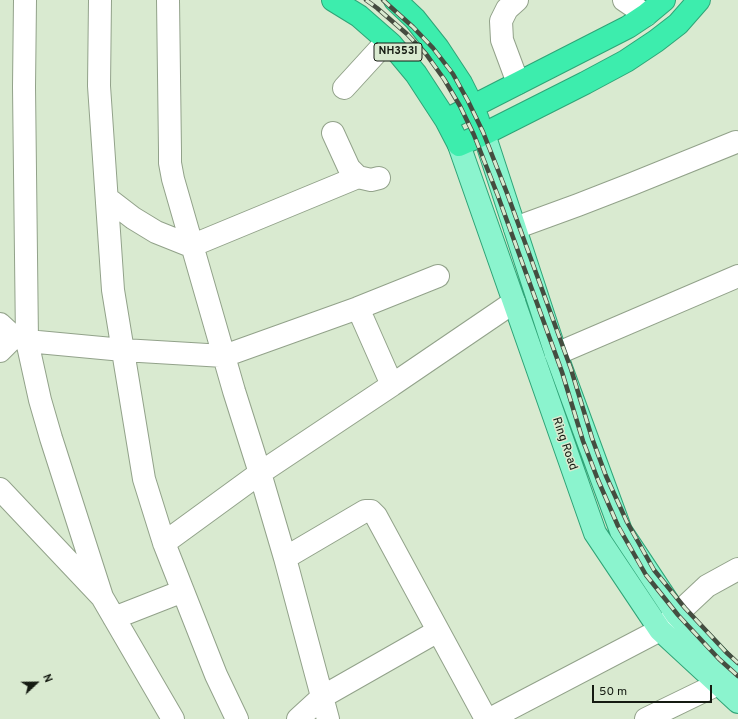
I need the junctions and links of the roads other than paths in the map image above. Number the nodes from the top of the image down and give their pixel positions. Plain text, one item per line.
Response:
1 (25, 0) edge
2 (100, 0) edge
3 (168, 0) edge
4 (333, 0) edge
5 (395, 0) edge
6 (517, 0) edge
7 (624, 0) edge
8 (664, 0) edge
9 (699, 0) edge
10 (646, 15) junction
11 (387, 41) junction
12 (518, 83) junction
13 (344, 88) dead end
14 (473, 107) junction
15 (446, 120) junction
16 (333, 133) dead end
17 (484, 134) junction
18 (736, 142) dead end
19 (459, 145) junction
20 (358, 177) junction
21 (379, 178) dead end
22 (107, 198) junction
23 (514, 228) junction
24 (192, 246) junction
25 (438, 276) dead end
26 (738, 276) edge
27 (514, 302) junction
28 (358, 308) junction
29 (10, 338) edge
30 (123, 350) junction
31 (556, 354) junction
32 (224, 356) junction
33 (392, 385) junction
34 (260, 473) junction
35 (0, 489) edge
36 (164, 543) junction
37 (285, 558) junction
38 (738, 569) edge
39 (183, 591) junction
40 (102, 597) junction
41 (676, 614) junction
42 (114, 618) junction
43 (660, 630) junction
44 (438, 631) junction
45 (738, 677) edge
46 (718, 684) junction
47 (322, 697) junction
48 (738, 702) edge
49 (173, 719) edge
50 (238, 719) edge
51 (298, 719) edge
52 (328, 719) edge
53 (486, 719) edge
54 (490, 719) edge
55 (646, 719) edge

1 - 29 street
2 - 22 street
3 - 24 street
4 - 11 highway, NH353I
5 - 14 highway, NH353I
6 - 12 street
7 - 10 street
8 - 10 highway
9 - 17 highway
10 - 12 highway
11 - 13 street
11 - 15 highway, NH353I
12 - 14 highway
14 - 15 highway
14 - 17 highway, NH353I
15 - 19 highway
16 - 20 street
17 - 19 highway
17 - 23 main road
18 - 23 street
19 - 27 main road, Ring Road
20 - 21 street
20 - 24 street
22 - 24 street
22 - 30 street
23 - 31 main road
24 - 32 street
25 - 28 street
26 - 31 street
27 - 33 street
27 - 43 main road, Ring Road
28 - 32 street
28 - 33 street
29 - 30 street
29 - 40 street
30 - 32 street
30 - 36 street
31 - 41 main road
32 - 34 street
33 - 34 street
34 - 36 street
34 - 37 street
35 - 40 street
36 - 39 street
37 - 44 street
37 - 47 street
38 - 41 street
39 - 42 street
39 - 50 street
40 - 42 street
41 - 43 street
41 - 45 main road
42 - 49 street
43 - 46 main road, Ring Road
43 - 54 street
44 - 47 street
44 - 53 street
46 - 48 main road, Ring Road
46 - 55 street
47 - 51 street
47 - 52 street

